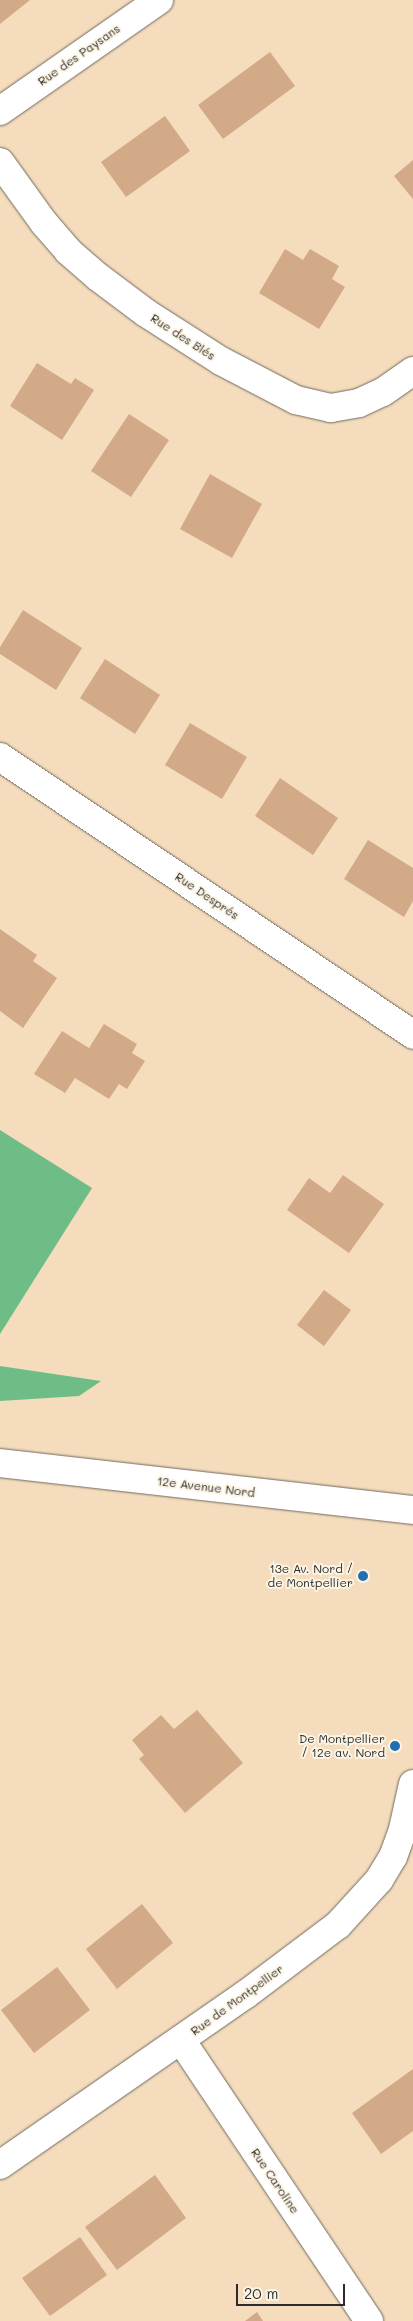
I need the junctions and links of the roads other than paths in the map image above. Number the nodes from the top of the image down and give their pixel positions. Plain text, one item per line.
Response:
1 (159, 0) edge
2 (0, 111) edge
3 (0, 162) edge
4 (413, 371) edge
5 (0, 757) edge
6 (413, 1035) edge
7 (0, 1463) edge
8 (413, 1510) edge
9 (413, 1784) edge
10 (181, 2040) junction
11 (0, 2165) edge
12 (369, 2321) edge

1 - 2 street, Rue des Paysans
3 - 4 street, Rue des Blés
5 - 6 street, Rue Després
7 - 8 street, 12e Avenue Nord
9 - 10 street, Rue de Montpellier
10 - 11 street, Rue de Montpellier
10 - 12 street, Rue Caroline

